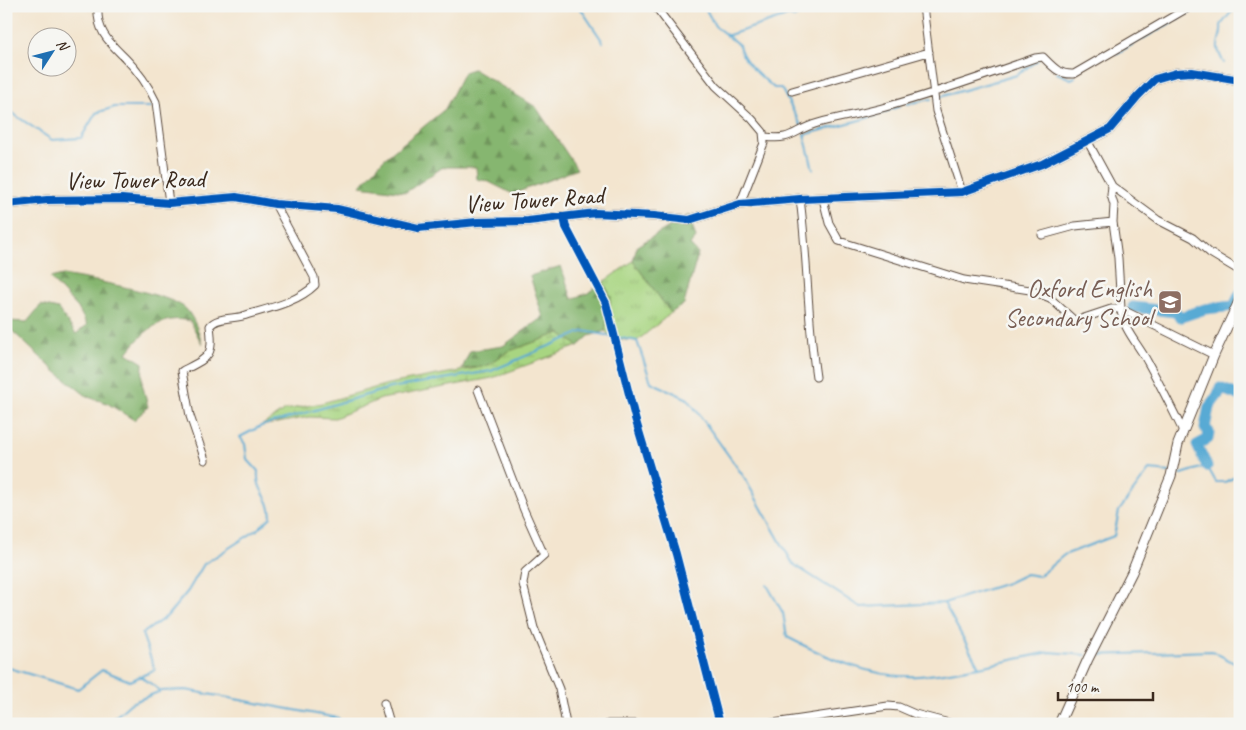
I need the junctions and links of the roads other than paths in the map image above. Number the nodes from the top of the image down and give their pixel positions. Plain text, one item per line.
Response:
1 (98, 6) edge
2 (655, 6) edge
3 (923, 6) edge
4 (1191, 6) edge
5 (929, 52) junction
6 (1240, 80) edge
7 (792, 90) dead end
8 (933, 93) junction
9 (765, 137) junction
10 (1088, 142) junction
11 (1112, 186) junction
12 (962, 192) junction
13 (800, 199) junction
14 (823, 199) junction
15 (169, 203) junction
16 (6, 204) edge
17 (275, 204) junction
18 (740, 204) junction
19 (564, 217) junction
20 (1113, 222) junction
21 (1042, 235) dead end
22 (1240, 271) edge
23 (1240, 299) edge
24 (1121, 309) junction
25 (1214, 355) junction
26 (816, 377) dead end
27 (478, 390) dead end
28 (1183, 431) junction
29 (205, 460) dead end
30 (384, 703) dead end
31 (390, 724) edge
32 (566, 724) edge
33 (608, 724) edge
34 (635, 724) edge
35 (720, 724) edge
36 (767, 724) edge
37 (953, 724) edge
38 (1059, 724) edge

1 - 15 street
2 - 9 street
3 - 5 street
4 - 8 street
5 - 7 street
5 - 8 street
6 - 10 street, View Tower Road
8 - 9 street
8 - 12 street
9 - 18 street
10 - 11 street
10 - 12 street, View Tower Road
11 - 20 street
11 - 22 street
12 - 14 street, View Tower Road
13 - 14 street, View Tower Road
13 - 18 street, View Tower Road
13 - 26 street
14 - 24 street
15 - 16 street, View Tower Road
15 - 17 street, View Tower Road
17 - 19 street, View Tower Road
17 - 29 street
18 - 19 street, View Tower Road
19 - 35 street
20 - 21 street
20 - 24 street
23 - 25 street
24 - 25 street
24 - 28 street
25 - 28 street
27 - 32 street
28 - 38 street
30 - 31 street
33 - 34 street
36 - 37 street

